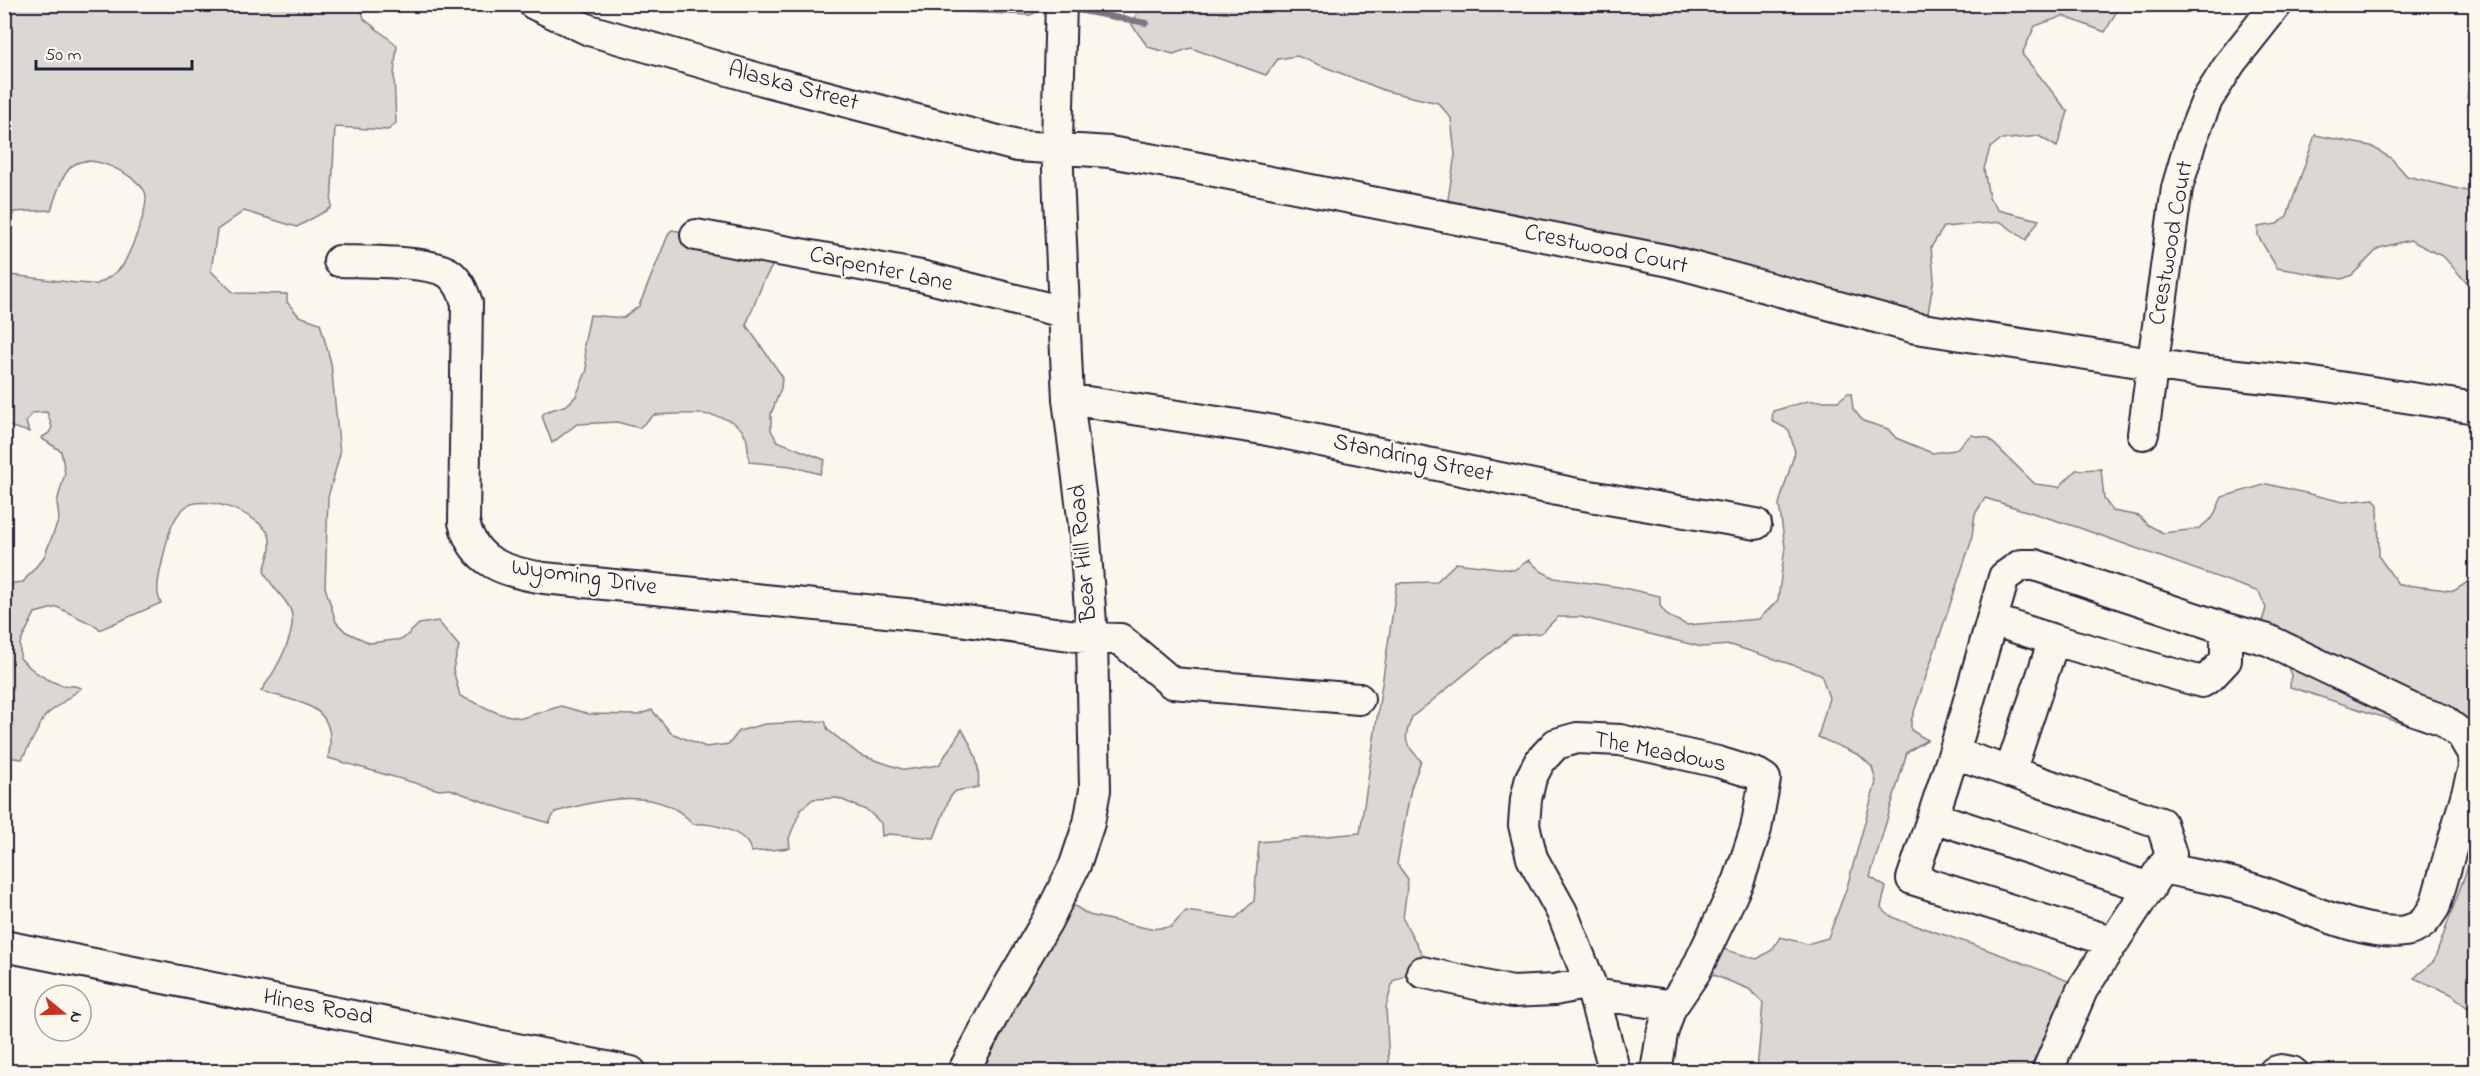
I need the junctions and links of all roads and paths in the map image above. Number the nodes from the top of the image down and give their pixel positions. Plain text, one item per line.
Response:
1 (534, 4) edge
2 (1061, 4) edge
3 (2277, 4) edge
4 (1057, 149) junction
5 (696, 235) dead end
6 (339, 261) dead end
7 (1064, 312) junction
8 (2152, 364) junction
9 (1068, 399) junction
10 (2475, 408) edge
11 (2143, 434) dead end
12 (1756, 524) dead end
13 (1992, 620) junction
14 (2221, 627) junction
15 (1092, 638) junction
16 (2054, 640) junction
17 (1359, 699) dead end
18 (1954, 753) junction
19 (2010, 772) junction
20 (1933, 818) junction
21 (2161, 870) junction
22 (2114, 942) junction
23 (4, 946) edge
24 (1422, 972) dead end
25 (1591, 988) junction
26 (1670, 1009) junction
27 (631, 1071) edge
28 (963, 1071) edge
29 (1615, 1071) edge
30 (1656, 1071) edge
31 (2047, 1071) edge
32 (2274, 1071) edge
33 (2292, 1071) edge

1 - 4 street, Alaska Street
2 - 4 street, Bear Hill Road
3 - 8 street, Crestwood Court
4 - 7 street, Bear Hill Road
4 - 8 street, Crestwood Court
5 - 7 street, Carpenter Lane
6 - 15 street, Wyoming Drive
7 - 9 street, Bear Hill Road
8 - 10 street, Crestwood Court
8 - 11 street, Crestwood Court
9 - 12 street, Standring Street
9 - 15 street, Bear Hill Road
13 - 14 street
13 - 16 street
13 - 18 street
14 - 16 street
14 - 21 street
15 - 17 street, Wyoming Drive
15 - 28 street, Bear Hill Road
16 - 19 street
18 - 19 street
18 - 20 street
19 - 21 street
20 - 21 street
20 - 22 street
21 - 22 street
22 - 31 street
23 - 27 street, Hines Road
24 - 25 street
25 - 26 street
25 - 26 street, The Meadows
25 - 29 street, The Meadows
26 - 30 street, The Meadows
32 - 33 street

